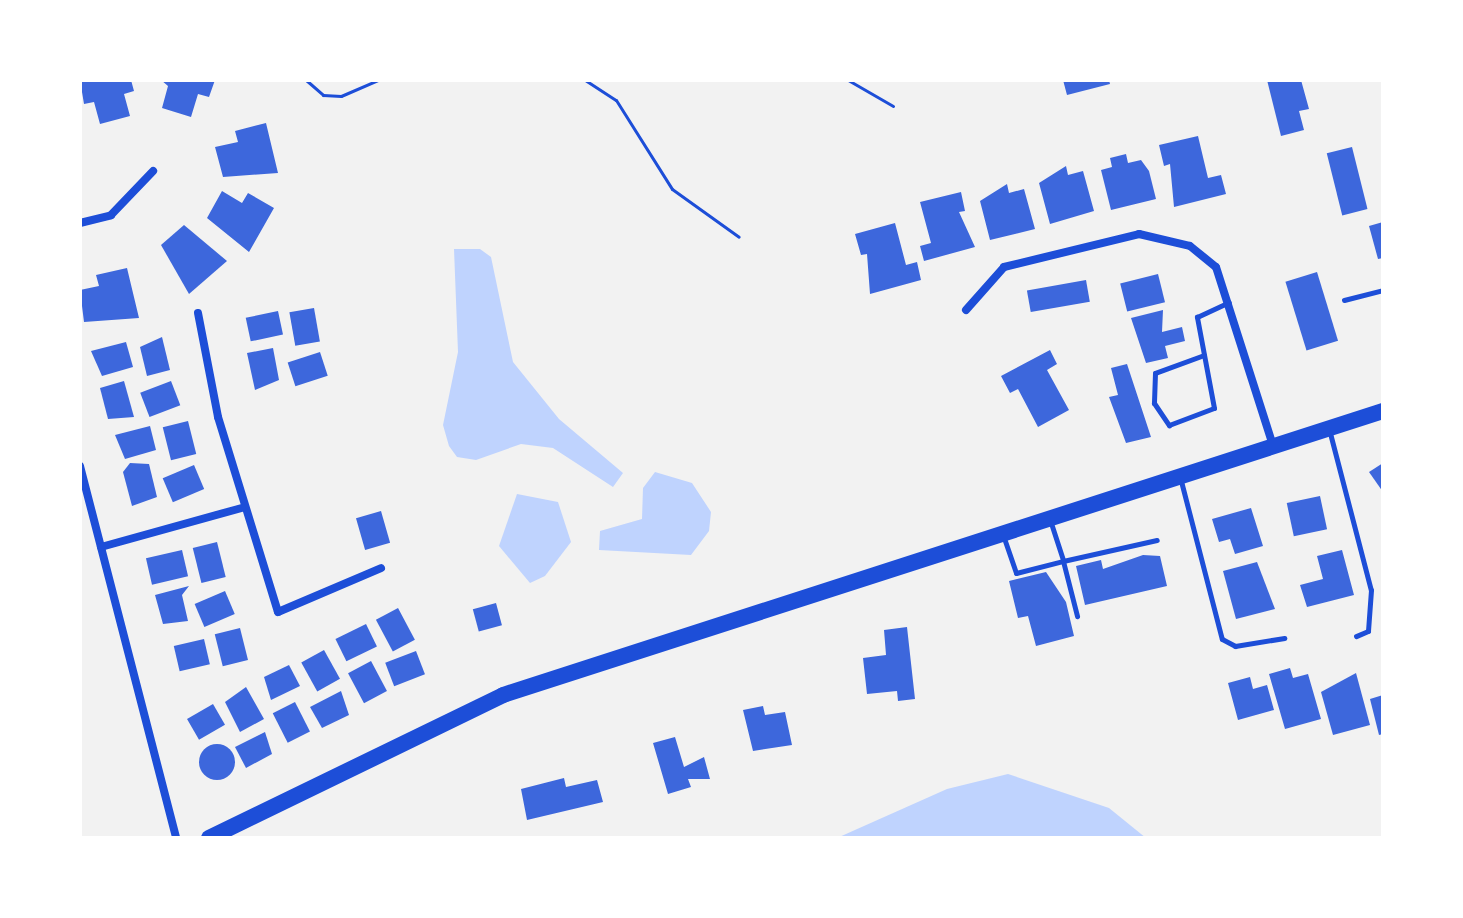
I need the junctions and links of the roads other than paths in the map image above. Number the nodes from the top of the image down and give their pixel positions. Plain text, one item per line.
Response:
1 (153, 171) dead end
2 (80, 223) edge
3 (1383, 290) edge
4 (1344, 300) dead end
5 (1230, 301) junction
6 (966, 310) dead end
7 (198, 313) dead end
8 (1204, 355) junction
9 (1383, 411) edge
10 (1329, 428) junction
11 (1273, 446) junction
12 (81, 473) edge
13 (1180, 476) junction
14 (242, 508) junction
15 (1050, 519) junction
16 (1002, 534) junction
17 (1157, 540) dead end
18 (101, 547) junction
19 (1063, 561) junction
20 (381, 568) dead end
21 (1077, 616) dead end
22 (1356, 636) dead end
23 (1284, 638) dead end
24 (176, 838) edge
25 (209, 838) edge

1 - 2 street
3 - 4 lane
5 - 6 street
5 - 8 lane
5 - 11 street
7 - 14 street
8 - 8 lane
9 - 10 main road
10 - 11 main road
10 - 22 lane
11 - 13 main road
12 - 18 street
13 - 15 main road
13 - 23 lane
14 - 18 street
14 - 20 street
15 - 16 main road
15 - 19 lane
16 - 19 lane
16 - 25 main road
17 - 19 lane
18 - 24 street
19 - 21 lane

